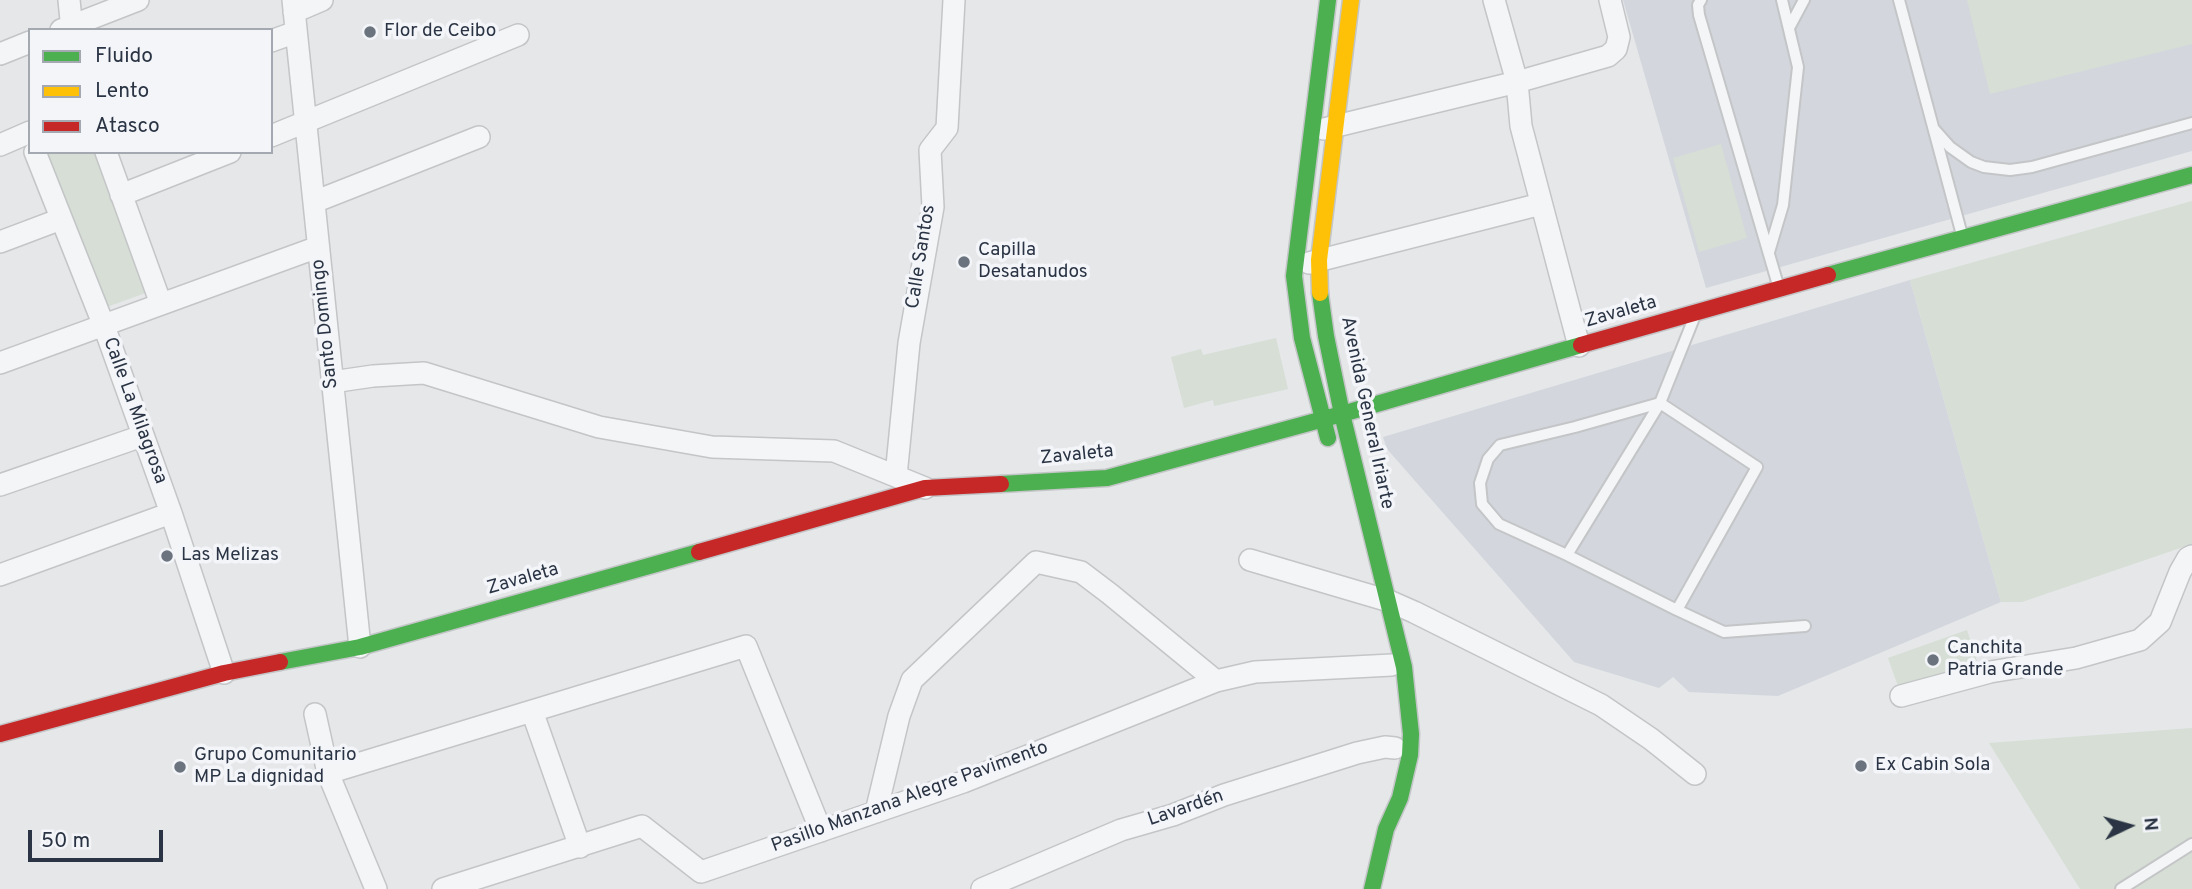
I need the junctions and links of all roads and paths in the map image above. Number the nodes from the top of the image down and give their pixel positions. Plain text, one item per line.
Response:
1 (69, 0) edge
2 (138, 0) edge
3 (322, 0) edge
4 (954, 0) edge
5 (1328, 0) edge
6 (1351, 0) edge
7 (1494, 0) edge
8 (1610, 0) edge
9 (1701, 0) edge
10 (1782, 0) edge
11 (1804, 0) edge
12 (1899, 0) edge
13 (294, 15) edge
14 (68, 28) edge
15 (1789, 28) junction
16 (517, 35) dead end
17 (273, 39) edge
18 (28, 43) edge
19 (0, 54) edge
20 (1517, 82) junction
21 (306, 122) junction
22 (2192, 123) edge
23 (1335, 127) junction
24 (1934, 129) junction
25 (1312, 132) junction
26 (273, 135) edge
27 (479, 137) dead end
28 (28, 140) edge
29 (0, 145) edge
30 (37, 154) edge
31 (107, 154) edge
32 (225, 154) edge
33 (2192, 175) edge
34 (121, 195) junction
35 (314, 202) junction
36 (1541, 204) junction
37 (61, 219) junction
38 (1963, 238) junction
39 (0, 242) edge
40 (318, 247) junction
41 (1769, 252) junction
42 (1319, 260) junction
43 (1296, 266) junction
44 (1779, 288) junction
45 (162, 304) junction
46 (1696, 313) junction
47 (104, 326) junction
48 (1579, 346) junction
49 (0, 363) edge
50 (332, 382) junction
51 (1660, 403) junction
52 (1342, 414) junction
53 (1322, 419) junction
54 (142, 436) junction
55 (1334, 457) dead end
56 (896, 477) junction
57 (0, 485) edge
58 (925, 488) junction
59 (1349, 508) dead end
60 (171, 513) junction
61 (1567, 555) junction
62 (2192, 556) edge
63 (1250, 560) dead end
64 (0, 575) edge
65 (1382, 599) junction
66 (1677, 610) junction
67 (1805, 626) dead end
68 (360, 647) junction
69 (1392, 665) junction
70 (224, 673) junction
71 (1216, 681) junction
72 (1900, 696) dead end
73 (532, 711) junction
74 (314, 714) dead end
75 (0, 734) edge
76 (1395, 748) junction
77 (328, 773) junction
78 (1695, 774) dead end
79 (876, 812) junction
80 (1386, 829) junction
81 (821, 831) junction
82 (2192, 844) edge
83 (580, 847) junction
84 (376, 889) edge
85 (443, 889) edge
86 (982, 889) edge
87 (1372, 889) edge
88 (2121, 889) edge

1 - 14 street
2 - 14 street
3 - 13 street
4 - 56 street, Calle Santos
5 - 25 street
6 - 23 street, Avenida General Iriarte
7 - 20 street
8 - 20 street
9 - 41 lane
10 - 15 lane
11 - 15 lane
12 - 24 lane
13 - 17 street
13 - 21 street, Santo Domingo
15 - 41 lane
16 - 21 street
18 - 19 street
20 - 23 street
20 - 36 street
21 - 26 street
21 - 35 street, Santo Domingo
22 - 24 lane
23 - 25 street
23 - 42 street, Avenida General Iriarte
24 - 38 lane
25 - 43 street
27 - 35 street
28 - 29 street
30 - 37 street, Calle La Milagrosa
31 - 34 street
32 - 34 street
33 - 38 street, Zavaleta
34 - 45 street
35 - 40 street, Santo Domingo
36 - 42 street
36 - 48 street
37 - 39 street
37 - 47 street, Calle La Milagrosa
38 - 44 street, Zavaleta
40 - 45 street
40 - 50 street, Santo Domingo
41 - 44 lane
42 - 43 street
42 - 52 street, Avenida General Iriarte
43 - 53 street
44 - 46 street, Zavaleta
45 - 47 street
46 - 48 street, Zavaleta
46 - 51 lane
47 - 49 street
47 - 54 street, Calle La Milagrosa
48 - 52 street, Zavaleta
50 - 56 street
50 - 68 street, Santo Domingo
51 - 61 lane
51 - 61 lane
51 - 66 lane
52 - 53 street, Zavaleta
52 - 65 street, Avenida General Iriarte
53 - 55 street
53 - 58 street, Zavaleta
54 - 57 street
54 - 60 street, Calle La Milagrosa
56 - 58 street
58 - 68 street, Zavaleta
59 - 65 street, Avenida General Iriarte
60 - 64 street
60 - 70 street, Calle La Milagrosa
61 - 66 lane
62 - 72 street
63 - 65 street
65 - 69 street, Avenida General Iriarte
65 - 78 street
65 - 80 street, Avenida General Iriarte
66 - 67 lane
68 - 70 street, Zavaleta
69 - 71 street, Pasillo Manzana Alegre Pavimento
69 - 76 street, Avenida General Iriarte
70 - 75 street, Zavaleta
71 - 79 street, Pasillo Manzana Alegre Pavimento
71 - 79 street
73 - 77 street
73 - 81 street
73 - 83 street
74 - 77 street
76 - 80 street, Avenida General Iriarte
76 - 86 street, Lavardén
77 - 84 street
79 - 81 street, Pasillo Manzana Alegre Pavimento
80 - 87 street, Avenida General Iriarte
81 - 83 street, Pasillo Manzana Alegre Pavimento
82 - 88 lane
83 - 85 street, Pasillo Manzana Alegre Pavimento

